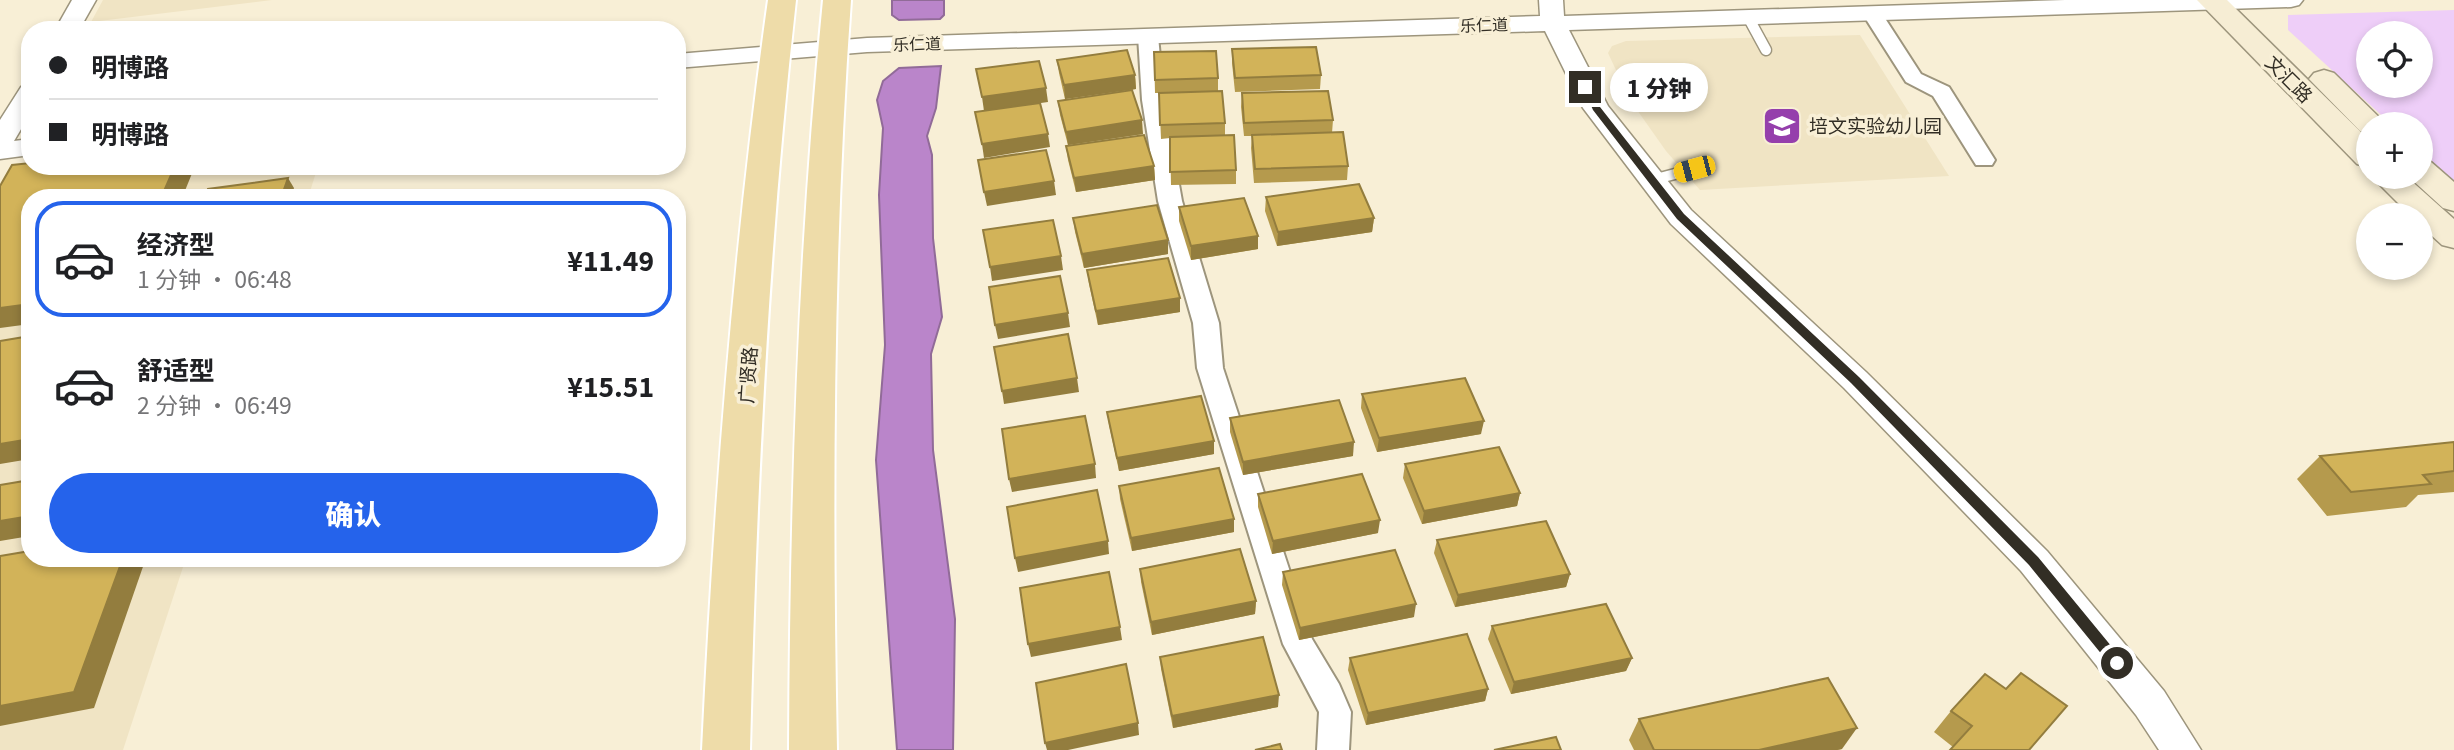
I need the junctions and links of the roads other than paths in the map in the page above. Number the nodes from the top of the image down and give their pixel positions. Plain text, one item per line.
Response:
1 (84, 0) edge
2 (782, 0) edge
3 (837, 0) edge
4 (2291, 0) edge
5 (2212, 1) edge
6 (2244, 1) edge
7 (1552, 11) edge
8 (1872, 13) junction
9 (1748, 17) junction
10 (72, 21) edge
11 (1148, 36) junction
12 (832, 48) junction
13 (1766, 50) dead end
14 (775, 52) junction
15 (686, 60) edge
16 (21, 107) edge
17 (2359, 112) edge
18 (0, 142) edge
19 (2356, 145) edge
20 (21, 148) edge
21 (0, 151) edge
22 (1984, 160) dead end
23 (1694, 169) dead end
24 (1652, 180) junction
25 (2433, 181) edge
26 (2401, 189) edge
27 (2454, 200) edge
28 (2454, 237) edge
29 (726, 750) edge
30 (813, 750) edge
31 (1333, 750) edge
32 (2181, 750) edge

1 - 10 street
2 - 14 main road, 广贤路
3 - 12 main road
4 - 6 street, 乐仁道
5 - 6 street, 乐仁道
5 - 8 street, 乐仁道
5 - 19 main road, 文汇路
6 - 17 main road, 文汇路
7 - 9 street, 乐仁道
7 - 11 street, 乐仁道
7 - 24 street
8 - 9 street, 乐仁道
8 - 22 street
9 - 13 lane
11 - 12 street, 乐仁道
11 - 31 street
12 - 14 street, 乐仁道
12 - 30 main road
14 - 15 street, 乐仁道
14 - 29 main road, 广贤路
16 - 18 street
20 - 21 street
23 - 24 lane
24 - 32 street
25 - 27 main road
26 - 28 main road

